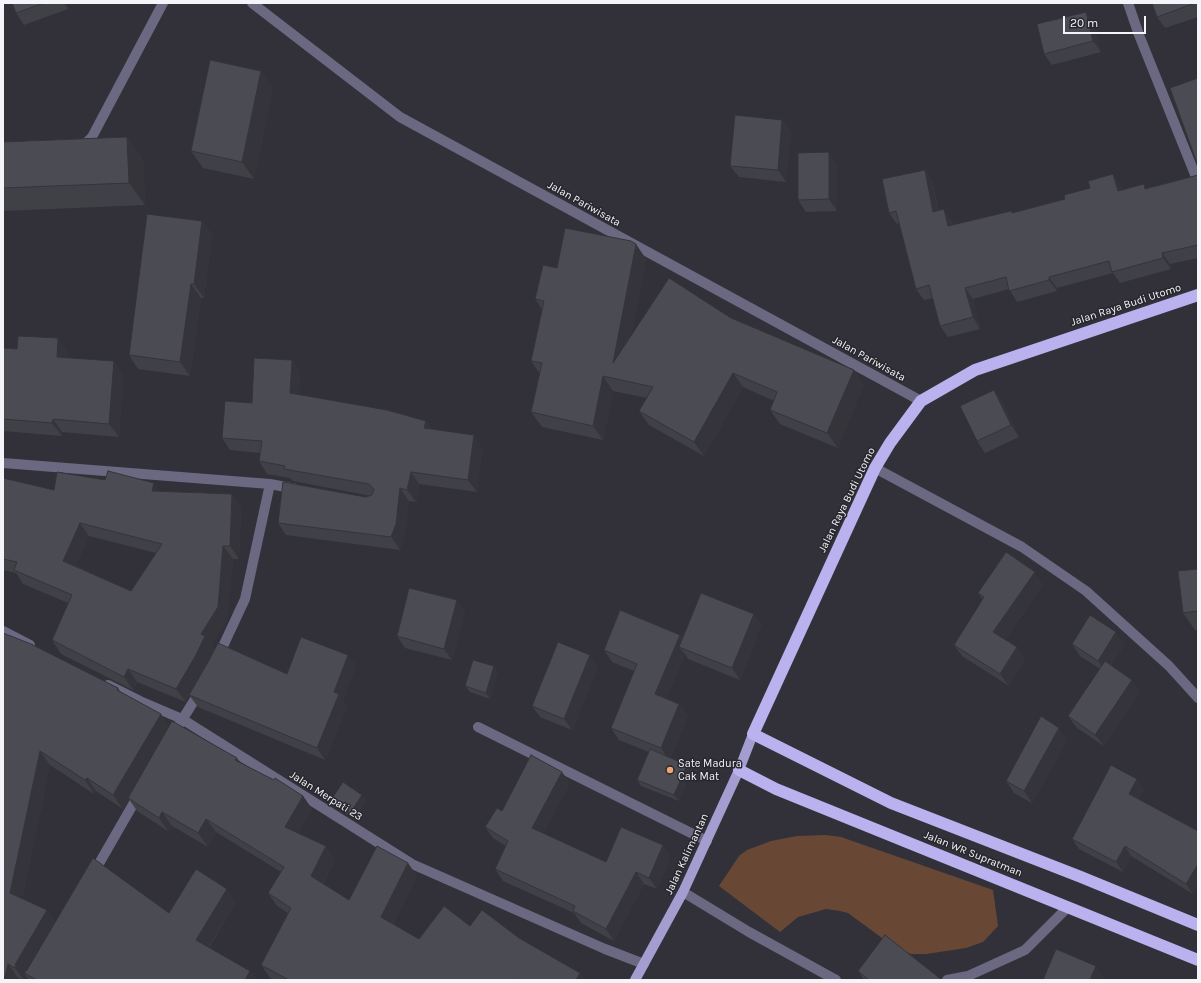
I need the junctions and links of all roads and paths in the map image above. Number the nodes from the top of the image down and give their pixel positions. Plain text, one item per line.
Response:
1 (163, 3) edge
2 (252, 3) edge
3 (1128, 3) edge
4 (75, 151) edge
5 (1198, 182) edge
6 (1198, 295) edge
7 (921, 401) junction
8 (3, 464) edge
9 (875, 468) junction
10 (270, 484) junction
11 (308, 491) edge
12 (3, 631) edge
13 (37, 649) edge
14 (214, 665) edge
15 (99, 680) edge
16 (203, 685) edge
17 (1198, 698) edge
18 (182, 719) junction
19 (478, 727) dead end
20 (174, 733) edge
21 (753, 734) junction
22 (739, 770) junction
23 (143, 788) edge
24 (707, 841) junction
25 (87, 884) edge
26 (683, 892) junction
27 (1068, 907) junction
28 (1198, 925) edge
29 (1198, 960) edge
30 (644, 964) junction
31 (634, 980) edge
32 (836, 980) edge
33 (947, 980) edge

1 - 4 street
2 - 7 street, Jalan Pariwisata
3 - 5 street
6 - 7 highway, Jalan Raya Budi Utomo
7 - 9 highway, Jalan Raya Budi Utomo
8 - 10 street
9 - 17 street
9 - 21 highway, Jalan Raya Budi Utomo
10 - 11 street
10 - 14 street
12 - 13 street
15 - 18 street, Jalan Merpati 23
16 - 18 street
18 - 20 street
18 - 30 street, Jalan Merpati 23
19 - 24 street
21 - 22 main road, Jalan Kalimantan
21 - 28 highway, Jalan WR Supratman
22 - 24 main road, Jalan Kalimantan
22 - 27 highway, Jalan WR Supratman
23 - 25 street
24 - 26 main road, Jalan Kalimantan
26 - 30 main road, Jalan Kalimantan
26 - 32 street
27 - 29 highway, Jalan WR Supratman
27 - 33 street
30 - 31 main road, Jalan Kalimantan

